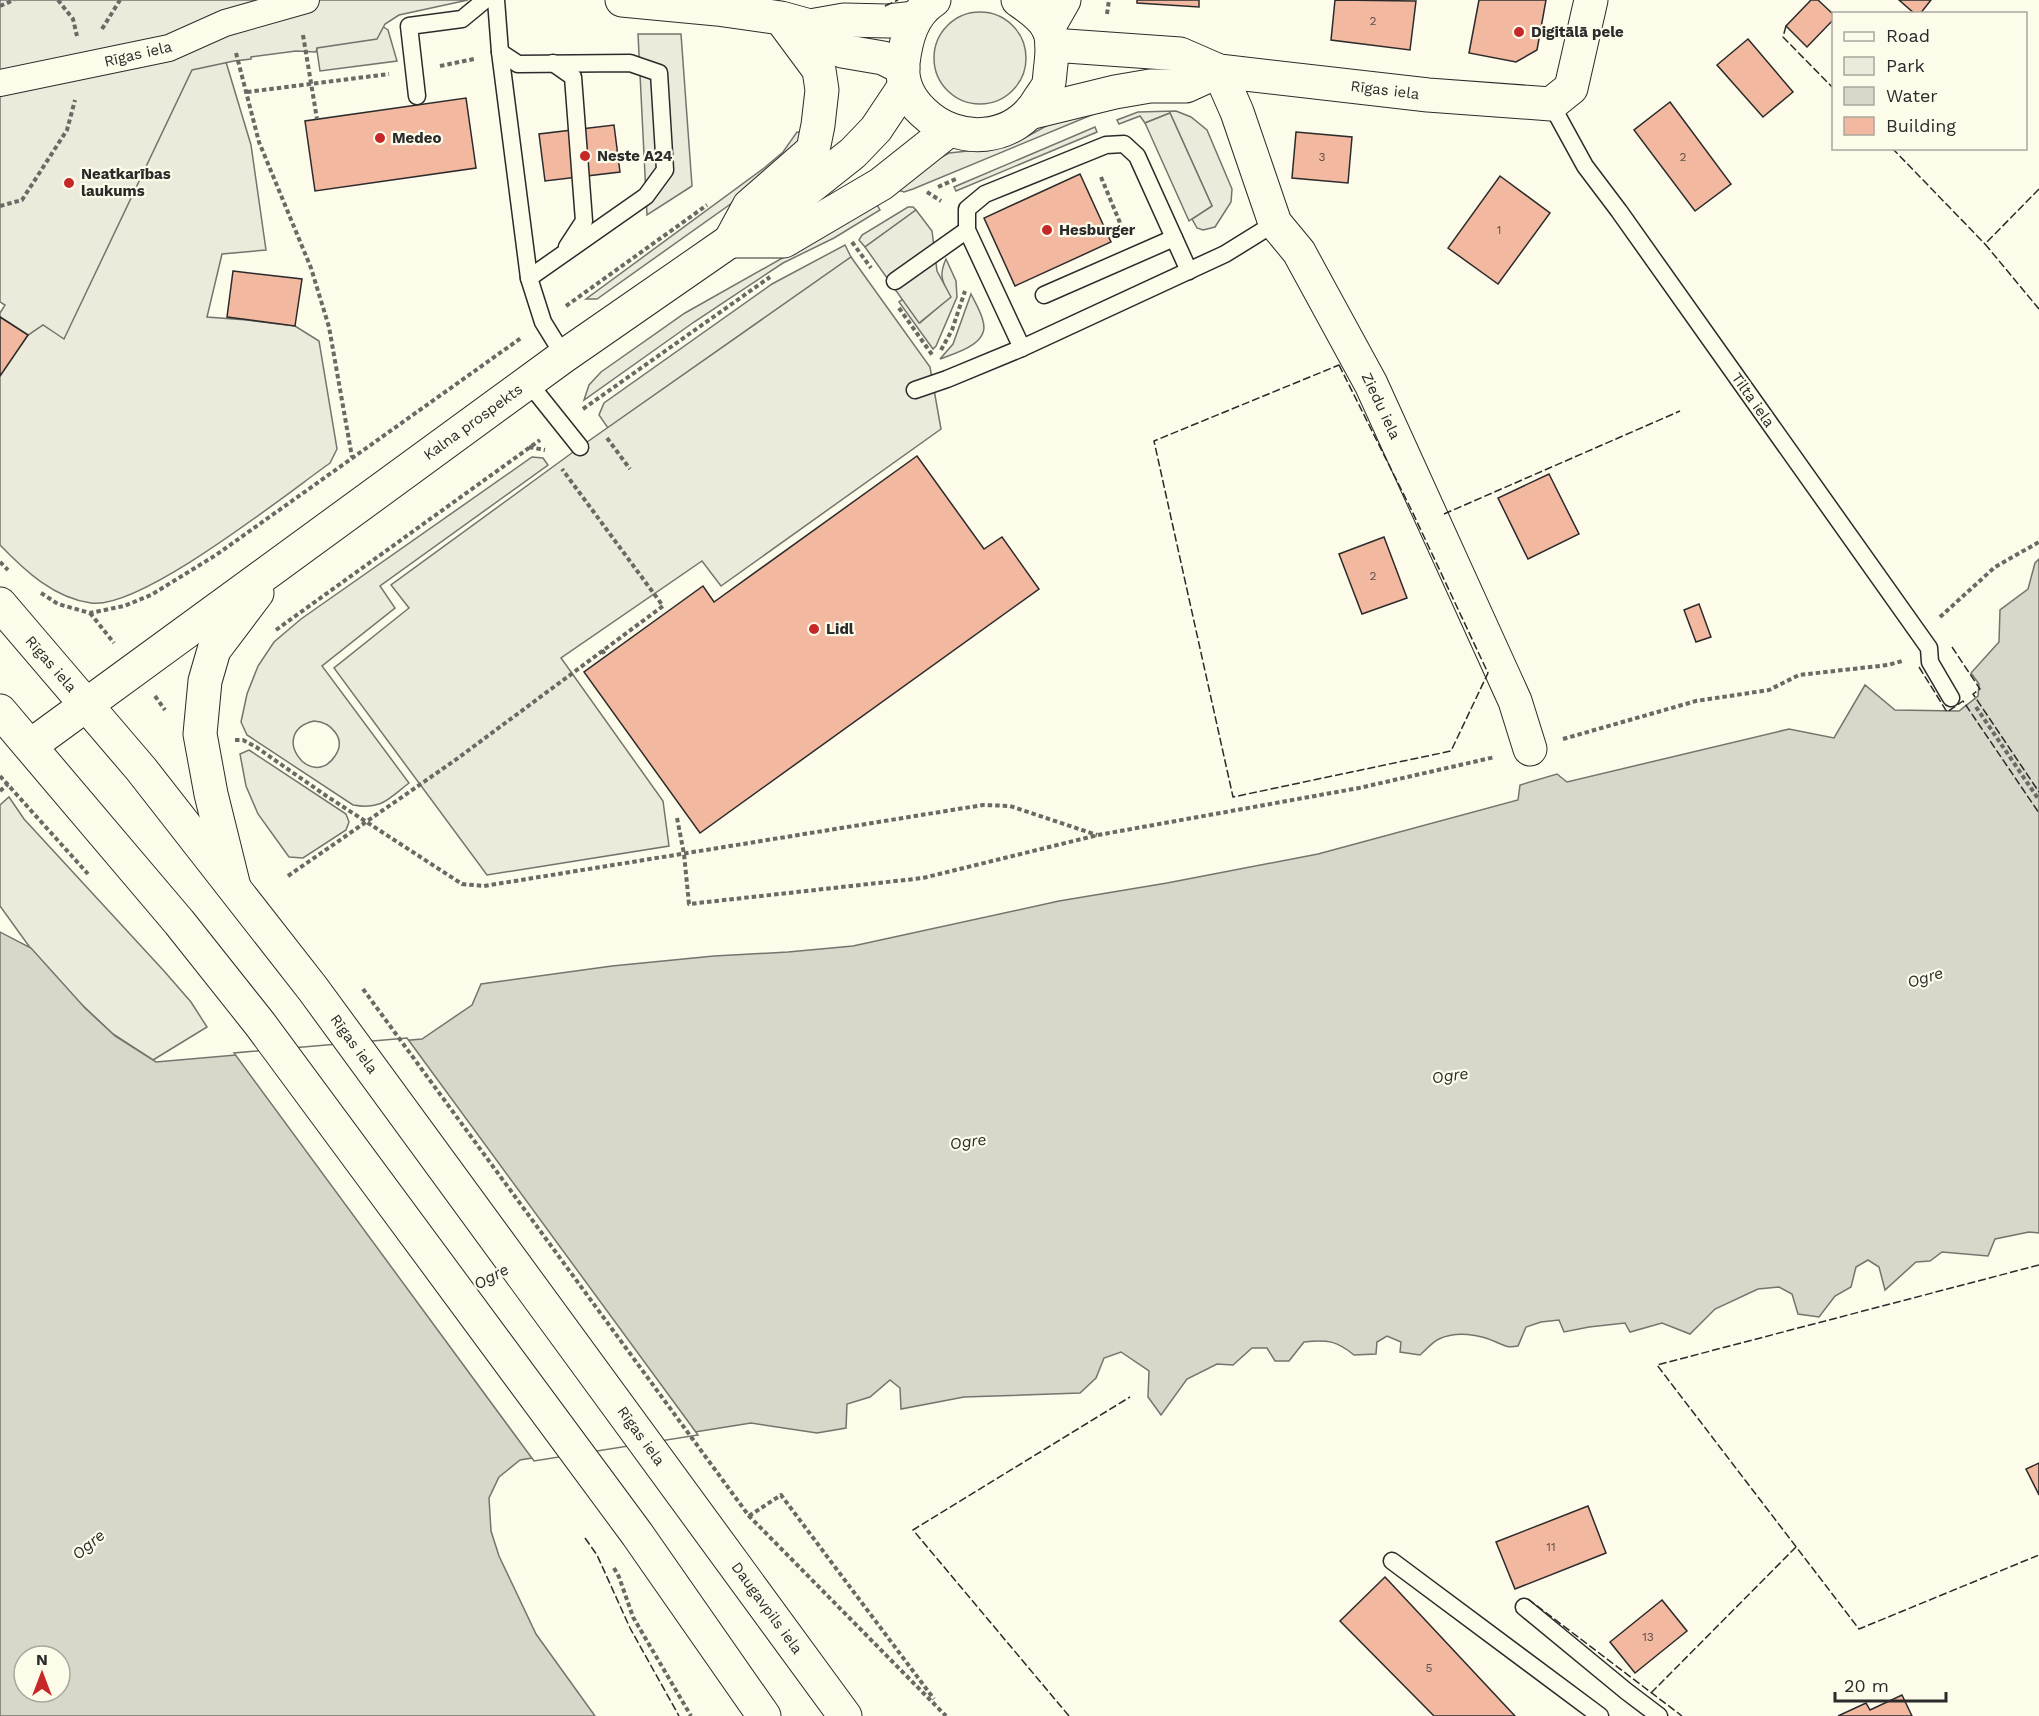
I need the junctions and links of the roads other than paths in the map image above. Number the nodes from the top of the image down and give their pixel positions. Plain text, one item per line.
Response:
1 (485, 0) edge
2 (496, 0) edge
3 (624, 0) edge
4 (1018, 0) edge
5 (1064, 0) edge
6 (1591, 0) edge
7 (302, 1) edge
8 (925, 9) edge
9 (792, 15) edge
10 (1050, 36) junction
11 (500, 54) junction
12 (553, 63) junction
13 (1219, 71) junction
14 (904, 78) junction
15 (0, 83) edge
16 (417, 96) dead end
17 (1551, 104) junction
18 (1033, 112) junction
19 (949, 130) junction
20 (1275, 223) junction
21 (967, 230) junction
22 (1174, 238) junction
23 (730, 242) junction
24 (562, 255) junction
25 (1189, 271) junction
26 (529, 278) junction
27 (894, 281) dead end
28 (1044, 296) dead end
29 (1022, 348) junction
30 (564, 356) junction
31 (528, 382) junction
32 (915, 390) dead end
33 (580, 447) dead end
34 (281, 564) junction
35 (0, 604) edge
36 (1951, 698) dead end
37 (87, 704) junction
38 (0, 711) edge
39 (30, 746) junction
40 (1530, 749) road end
41 (234, 887) junction
42 (688, 1499) joint
43 (1392, 1561) dead end
44 (1524, 1606) dead end
45 (764, 1716) edge
46 (845, 1716) edge
47 (1600, 1716) edge
48 (1659, 1716) edge

1 - 16 lane
2 - 11 lane
3 - 9 main road
4 - 10 main road
5 - 10 main road
6 - 17 main road
7 - 15 street, Rīgas iela
8 - 9 main road
8 - 14 main road
9 - 14 main road
9 - 23 main road
10 - 13 main road
10 - 18 main road
11 - 12 lane
11 - 26 lane
12 - 24 lane
12 - 24 lane
13 - 17 main road, Rīgas iela
13 - 18 main road
13 - 20 main road, Ziedu iela
14 - 19 main road
14 - 23 main road, Kalna prospekts
17 - 36 lane, Tilta iela
18 - 19 main road
19 - 23 main road
20 - 25 lane
20 - 40 main road, Ziedu iela
21 - 22 lane
21 - 27 lane
21 - 29 lane
22 - 25 lane
22 - 28 lane
23 - 30 main road, Kalna prospekts
24 - 26 lane
25 - 29 lane
26 - 30 lane
29 - 32 lane
30 - 31 main road, Kalna prospekts
31 - 33 lane
31 - 34 main road, Kalna prospekts
34 - 37 main road, Kalna prospekts
34 - 41 main road
35 - 37 main road, Rīgas iela
37 - 39 main road, Kalna prospekts
37 - 41 main road, Rīgas iela
38 - 39 main road
39 - 45 main road
41 - 42 main road, Rīgas iela
42 - 46 main road, Daugavpils iela
43 - 47 lane
44 - 48 lane

